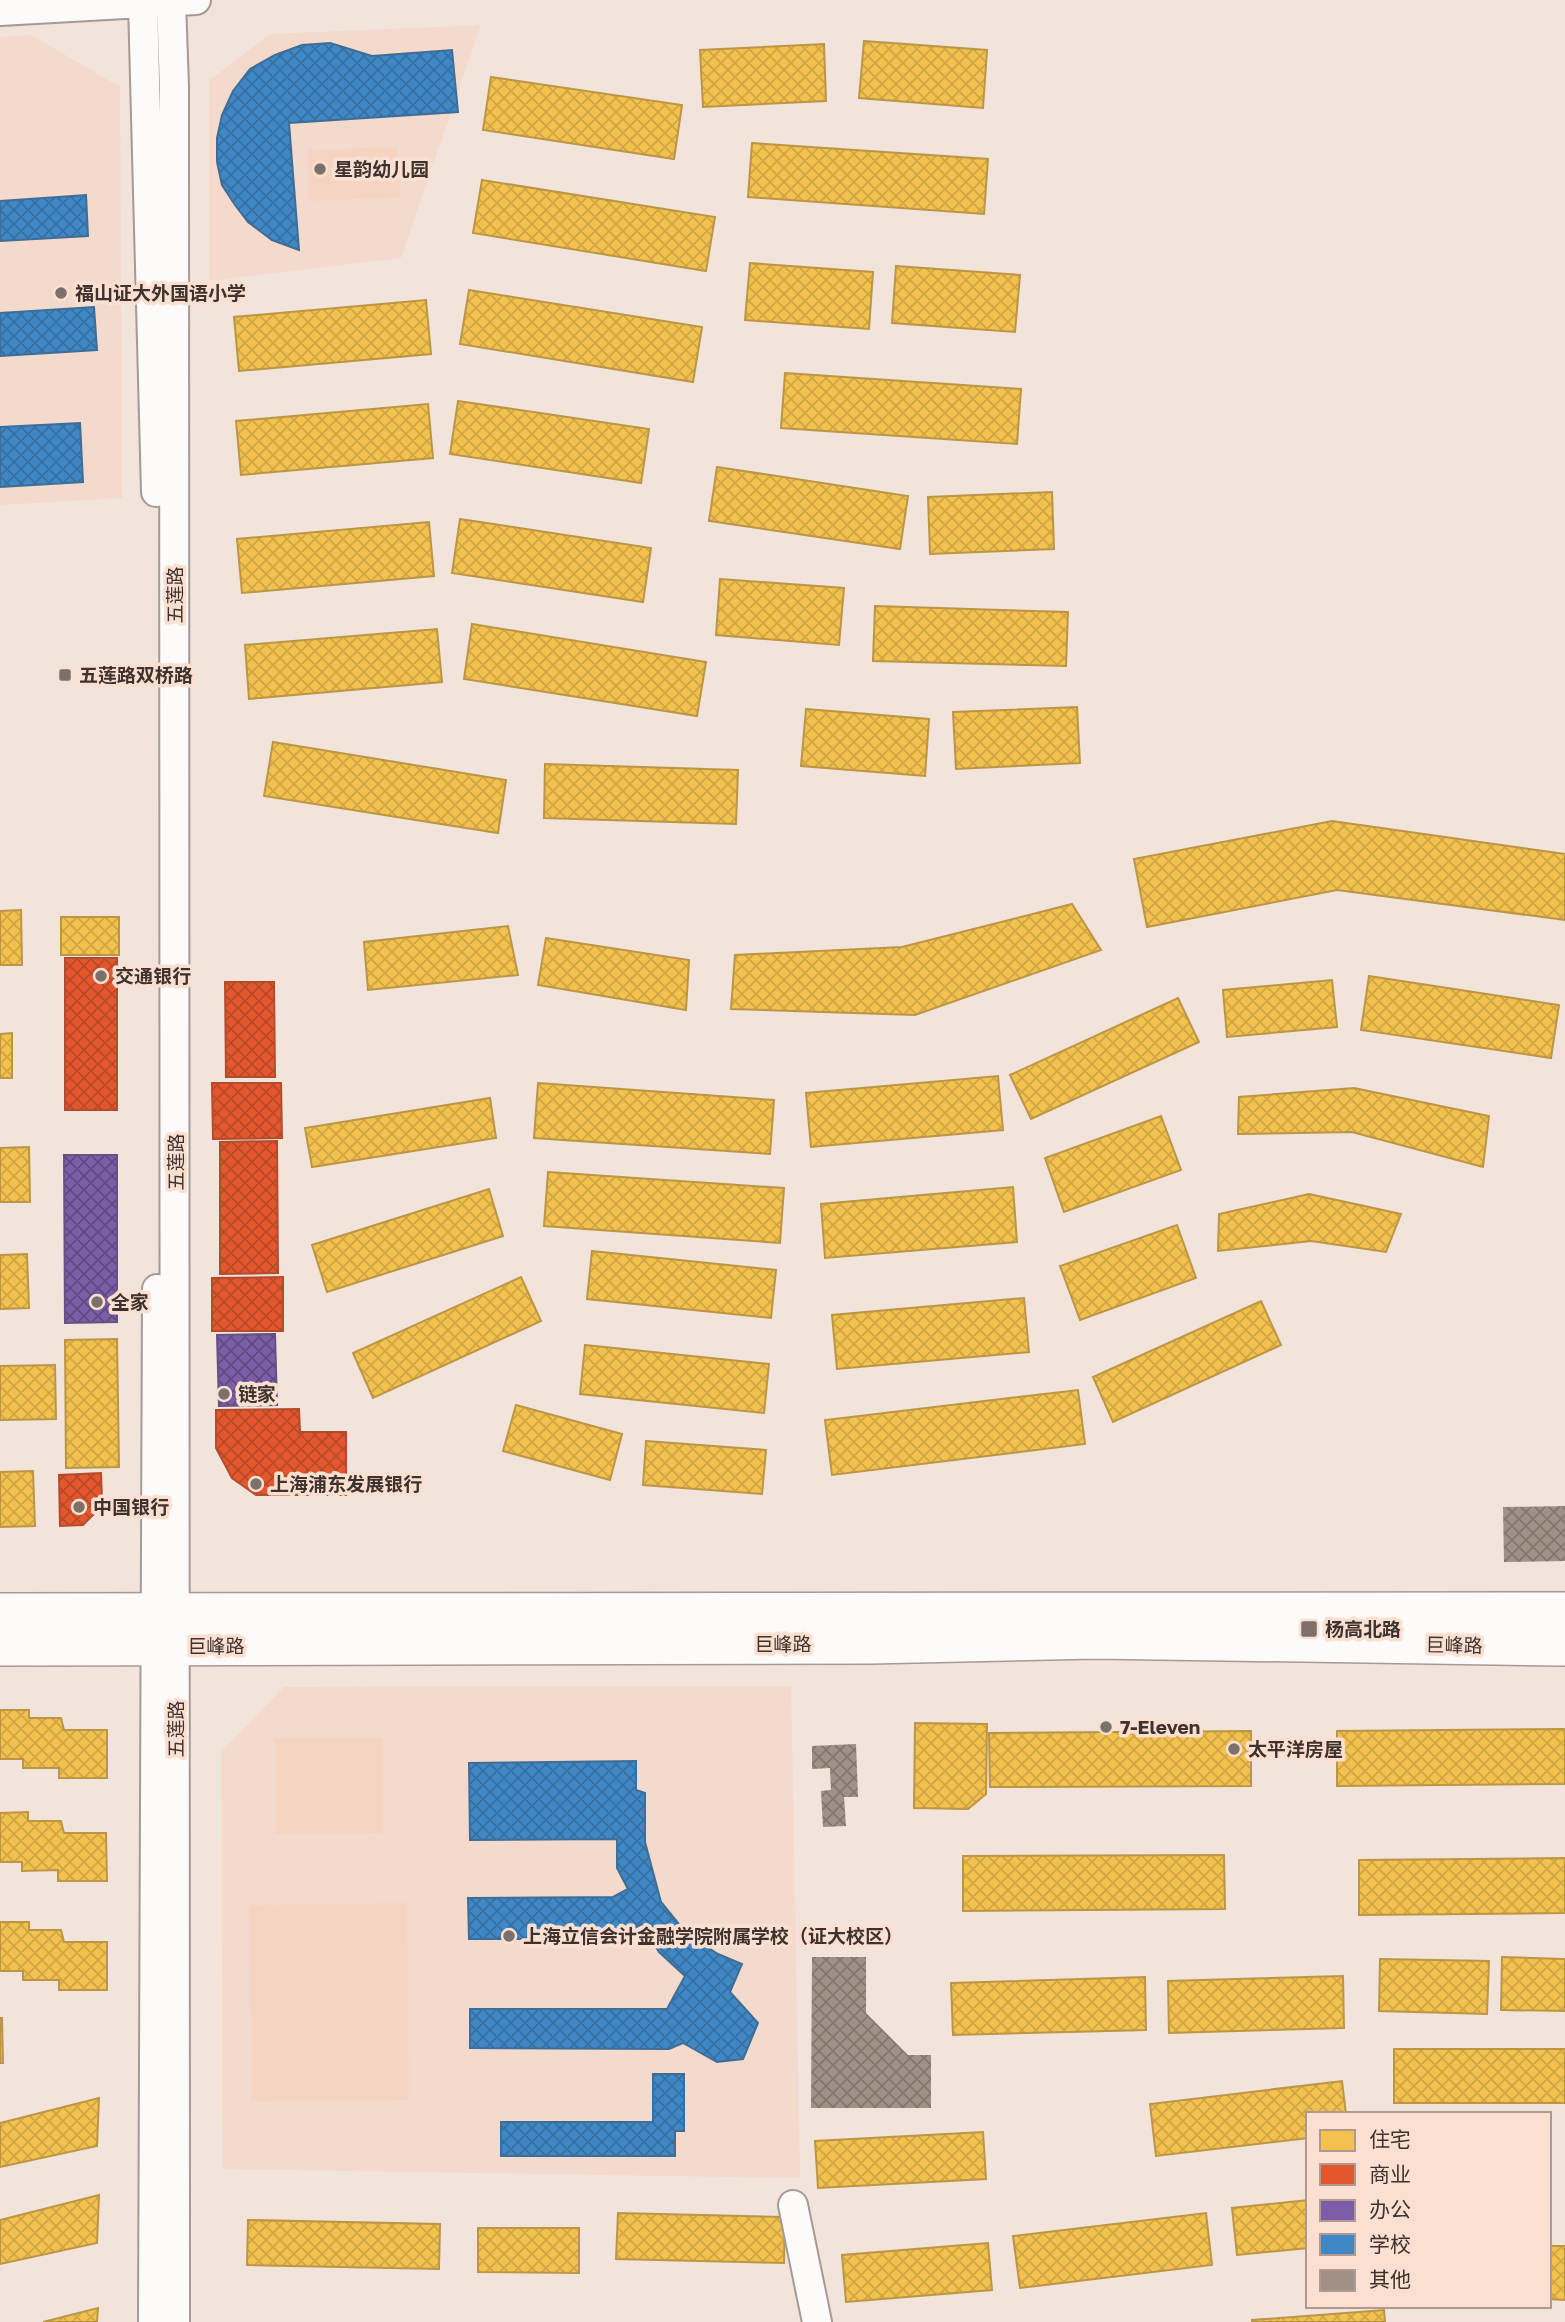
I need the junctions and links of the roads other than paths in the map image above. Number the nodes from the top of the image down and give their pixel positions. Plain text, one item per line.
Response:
1 (184, 1) edge
2 (143, 3) junction
3 (0, 11) edge
4 (1565, 1611) edge
5 (0, 1612) edge
6 (165, 1629) junction
7 (0, 1647) edge
8 (1565, 1647) edge
9 (793, 2205) dead end
10 (153, 2322) edge
11 (175, 2322) edge
12 (817, 2322) edge

1 - 2 street
1 - 6 street, 五莲路
2 - 3 street
2 - 6 street, 五莲路
4 - 6 main road, 巨峰路
5 - 6 main road, 巨峰路
6 - 7 main road, 巨峰路
6 - 8 main road, 巨峰路
6 - 10 street, 五莲路
6 - 11 street, 五莲路
9 - 12 street

